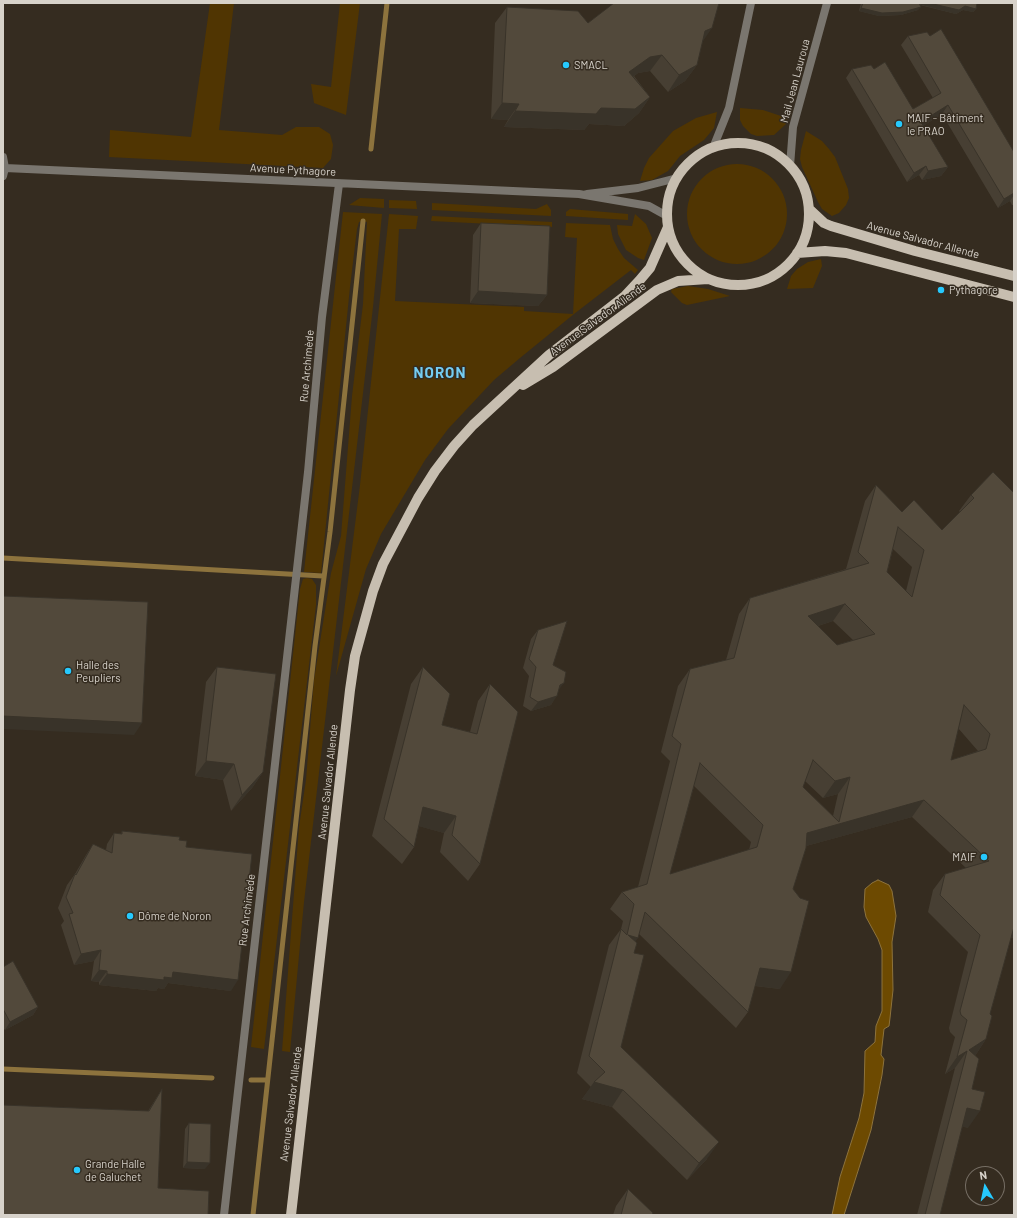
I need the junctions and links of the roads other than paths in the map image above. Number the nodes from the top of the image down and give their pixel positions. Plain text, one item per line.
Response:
1 (751, 3) edge
2 (827, 3) edge
3 (713, 148) junction
4 (3, 157) edge
5 (790, 166) junction
6 (4, 172) edge
7 (677, 178) junction
8 (339, 184) junction
9 (580, 194) junction
10 (809, 209) junction
11 (667, 216) junction
12 (668, 226) junction
13 (798, 253) junction
14 (1014, 276) edge
15 (710, 280) junction
16 (1014, 297) edge
17 (506, 396) junction
18 (224, 1215) edge
19 (291, 1215) edge

1 - 3 street
2 - 5 street, Mail Jean Lauroua
3 - 5 main road
3 - 7 main road
4 - 6 street
5 - 10 main road
6 - 8 street, Avenue Pythagore
7 - 9 street, Avenue Pythagore
7 - 11 main road
8 - 9 street, Avenue Pythagore
8 - 18 street, Rue Archimède
9 - 11 street, Avenue Pythagore
10 - 13 main road
10 - 14 main road, Avenue Salvador Allende
11 - 12 main road
12 - 15 main road
12 - 17 main road, Avenue Salvador Allende
13 - 15 main road
13 - 16 main road
15 - 17 main road, Avenue Salvador Allende
17 - 19 main road, Avenue Salvador Allende

